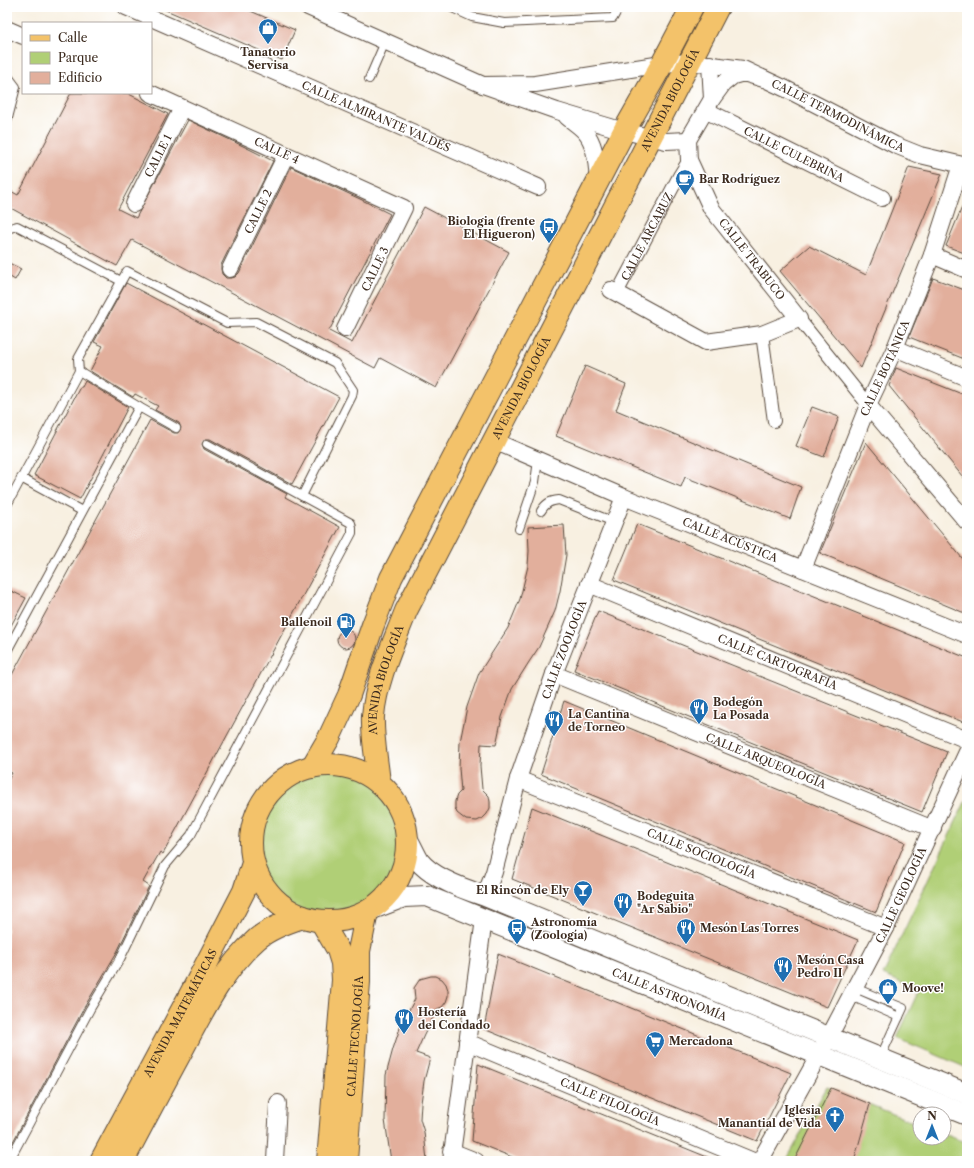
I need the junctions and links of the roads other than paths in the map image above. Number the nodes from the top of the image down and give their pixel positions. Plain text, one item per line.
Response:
1 (126, 7) edge
2 (308, 7) edge
3 (450, 7) edge
4 (619, 7) edge
5 (692, 7) edge
6 (718, 7) edge
7 (7, 28) edge
8 (22, 36) edge
9 (385, 42) junction
10 (700, 63) junction
11 (662, 64) junction
12 (7, 75) edge
13 (369, 79) dead end
14 (764, 79) junction
15 (483, 85) junction
16 (152, 94) edge
17 (709, 105) junction
18 (182, 108) junction
19 (557, 111) junction
20 (7, 122) edge
21 (624, 131) junction
22 (650, 138) junction
23 (688, 140) junction
24 (286, 155) junction
25 (689, 160) junction
26 (964, 166) edge
27 (598, 182) junction
28 (538, 187) dead end
29 (882, 198) dead end
30 (134, 204) dead end
31 (404, 208) joint
32 (7, 228) edge
33 (932, 255) junction
34 (230, 269) dead end
35 (967, 270) edge
36 (121, 281) junction
37 (614, 292) joint
38 (799, 319) junction
39 (345, 329) dead end
40 (762, 334) junction
41 (895, 348) junction
42 (79, 371) junction
43 (967, 378) edge
44 (868, 406) junction
45 (138, 407) junction
46 (774, 421) dead end
47 (176, 428) dead end
48 (494, 441) junction
49 (207, 444) dead end
50 (538, 460) junction
51 (21, 478) junction
52 (302, 496) junction
53 (624, 497) junction
54 (7, 505) edge
55 (82, 511) junction
56 (541, 511) dead end
57 (614, 522) junction
58 (967, 522) edge
59 (519, 529) dead end
60 (803, 569) junction
61 (589, 584) junction
62 (967, 635) edge
63 (7, 651) edge
64 (554, 674) junction
65 (967, 740) edge
66 (967, 752) edge
67 (312, 767) junction
68 (518, 779) junction
69 (379, 783) junction
70 (933, 829) junction
71 (407, 838) junction
72 (253, 863) junction
73 (485, 896) junction
74 (368, 911) junction
75 (312, 919) junction
76 (484, 920) junction
77 (886, 928) junction
78 (853, 992) junction
79 (829, 1037) junction
80 (467, 1042) junction
81 (818, 1055) junction
82 (880, 1058) junction
83 (967, 1094) edge
84 (278, 1103) dead end
85 (967, 1115) edge
86 (451, 1156) edge
87 (8, 1161) edge
88 (101, 1161) edge
89 (123, 1161) edge
90 (275, 1161) edge
91 (328, 1161) edge
92 (346, 1161) edge
93 (476, 1161) edge
94 (753, 1161) edge
95 (760, 1161) edge

1 - 28 street, CALLE ALMIRANTE VALDÉS
2 - 9 street
3 - 4 lane
5 - 11 main road
6 - 10 main road, AVENIDA BIOLOGÍA
7 - 8 street
9 - 13 lane
9 - 15 street
10 - 11 street, CALLE TERMODINÁMICA
10 - 14 street, CALLE TERMODINÁMICA
10 - 17 street
10 - 22 main road, AVENIDA BIOLOGÍA
11 - 15 street, CALLE TERMODINÁMICA
11 - 21 main road
12 - 20 lane
14 - 17 street
14 - 26 street, CALLE TERMODINÁMICA
15 - 19 street
16 - 18 street, CALLE 4
17 - 23 street
17 - 29 street, CALLE CULEBRINA
18 - 24 street, CALLE 4
18 - 30 street, CALLE 1
19 - 21 street
19 - 27 street
21 - 22 street
21 - 27 main road
22 - 23 street
22 - 48 main road, AVENIDA BIOLOGÍA
23 - 25 street, CALLE TRABUCO
24 - 31 street, CALLE 4
24 - 34 street, CALLE 2
25 - 37 street, CALLE ARCABUZ
25 - 38 street, CALLE TRABUCO
26 - 33 street, CALLE BOTÁNICA
27 - 67 main road
31 - 39 street, CALLE 3
32 - 36 lane
33 - 35 street
33 - 41 street, CALLE BOTÁNICA
36 - 42 lane
36 - 52 lane
37 - 40 street
38 - 40 street
38 - 44 street, CALLE TRABUCO
40 - 46 street
41 - 43 street
41 - 44 street, CALLE BOTÁNICA
42 - 45 lane
42 - 51 lane
44 - 58 street
44 - 60 street, CALLE BOTÁNICA
45 - 47 lane
45 - 55 lane
48 - 50 street, CALLE ACÚSTICA
48 - 69 main road, AVENIDA BIOLOGÍA
49 - 52 lane
50 - 53 street, CALLE ACÚSTICA
50 - 59 lane
51 - 54 lane
51 - 55 lane
52 - 87 lane
53 - 57 street, CALLE ZOOLOGÍA
53 - 60 street, CALLE ACÚSTICA
55 - 63 lane
56 - 57 lane
57 - 61 street, CALLE ZOOLOGÍA
60 - 62 street, CALLE ACÚSTICA
61 - 64 street, CALLE ZOOLOGÍA
61 - 65 street, CALLE CARTOGRAFÍA
64 - 68 street, CALLE ZOOLOGÍA
64 - 70 street, CALLE ARQUEOLOGÍA
66 - 70 street, CALLE GEOLOGÍA
67 - 69 main road
67 - 72 main road
68 - 73 street, CALLE ZOOLOGÍA
68 - 77 street, CALLE SOCIOLOGÍA
69 - 71 main road
70 - 77 street, CALLE GEOLOGÍA
71 - 73 street, CALLE ASTRONOMÍA
71 - 74 main road
72 - 75 main road
72 - 88 main road, AVENIDA MATEMÁTICAS
73 - 79 street, CALLE ASTRONOMÍA
74 - 75 main road, AVENIDA MATEMÁTICAS
74 - 76 street, CALLE ASTRONOMÍA
74 - 92 main road, CALLE TECNOLOGÍA
75 - 89 main road, AVENIDA MATEMÁTICAS
75 - 91 main road, CALLE TECNOLOGÍA
76 - 80 street
76 - 81 street, CALLE ASTRONOMÍA
77 - 78 street, CALLE GEOLOGÍA
78 - 79 street, CALLE GEOLOGÍA
78 - 82 lane
79 - 81 street, CALLE GEOLOGÍA
79 - 82 street, CALLE ASTRONOMÍA
80 - 86 street
80 - 94 street, CALLE FILOLOGÍA
81 - 85 street, CALLE ASTRONOMÍA
81 - 95 street, CALLE GEOLOGÍA
82 - 83 street, CALLE ASTRONOMÍA
84 - 90 street
86 - 93 street

